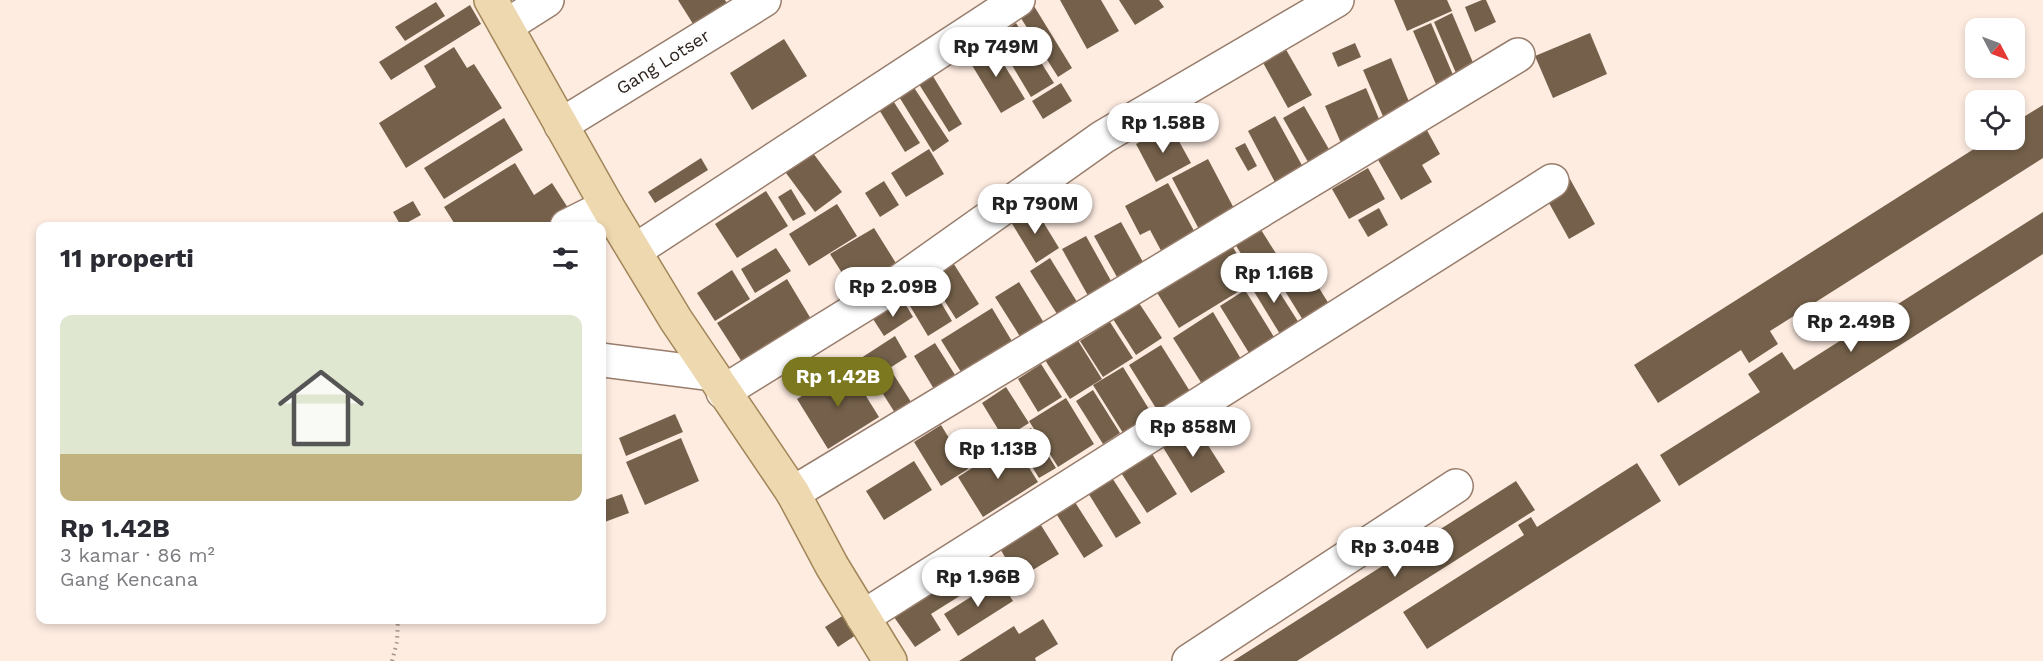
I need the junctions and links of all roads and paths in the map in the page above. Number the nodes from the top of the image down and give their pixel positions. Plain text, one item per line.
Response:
1 (547, 0) edge
2 (764, 0) edge
3 (1018, 0) edge
4 (1337, 0) edge
5 (499, 13) edge
6 (1518, 55) dead end
7 (561, 124) junction
8 (1552, 181) dead end
9 (607, 206) junction
10 (575, 222) edge
11 (636, 250) junction
12 (606, 361) edge
13 (718, 383) junction
14 (1456, 486) dead end
15 (794, 493) junction
16 (863, 617) junction
17 (398, 624) edge
18 (392, 661) edge
19 (890, 661) edge
20 (1189, 661) edge

1 - 5 street
2 - 7 street, Gang Lotser
3 - 11 street
4 - 13 street
5 - 7 main road
6 - 15 street
7 - 9 main road
8 - 16 street
9 - 10 street
9 - 11 main road
11 - 13 main road
12 - 13 street
13 - 15 main road
14 - 20 street
15 - 16 main road
16 - 19 main road
17 - 18 path

